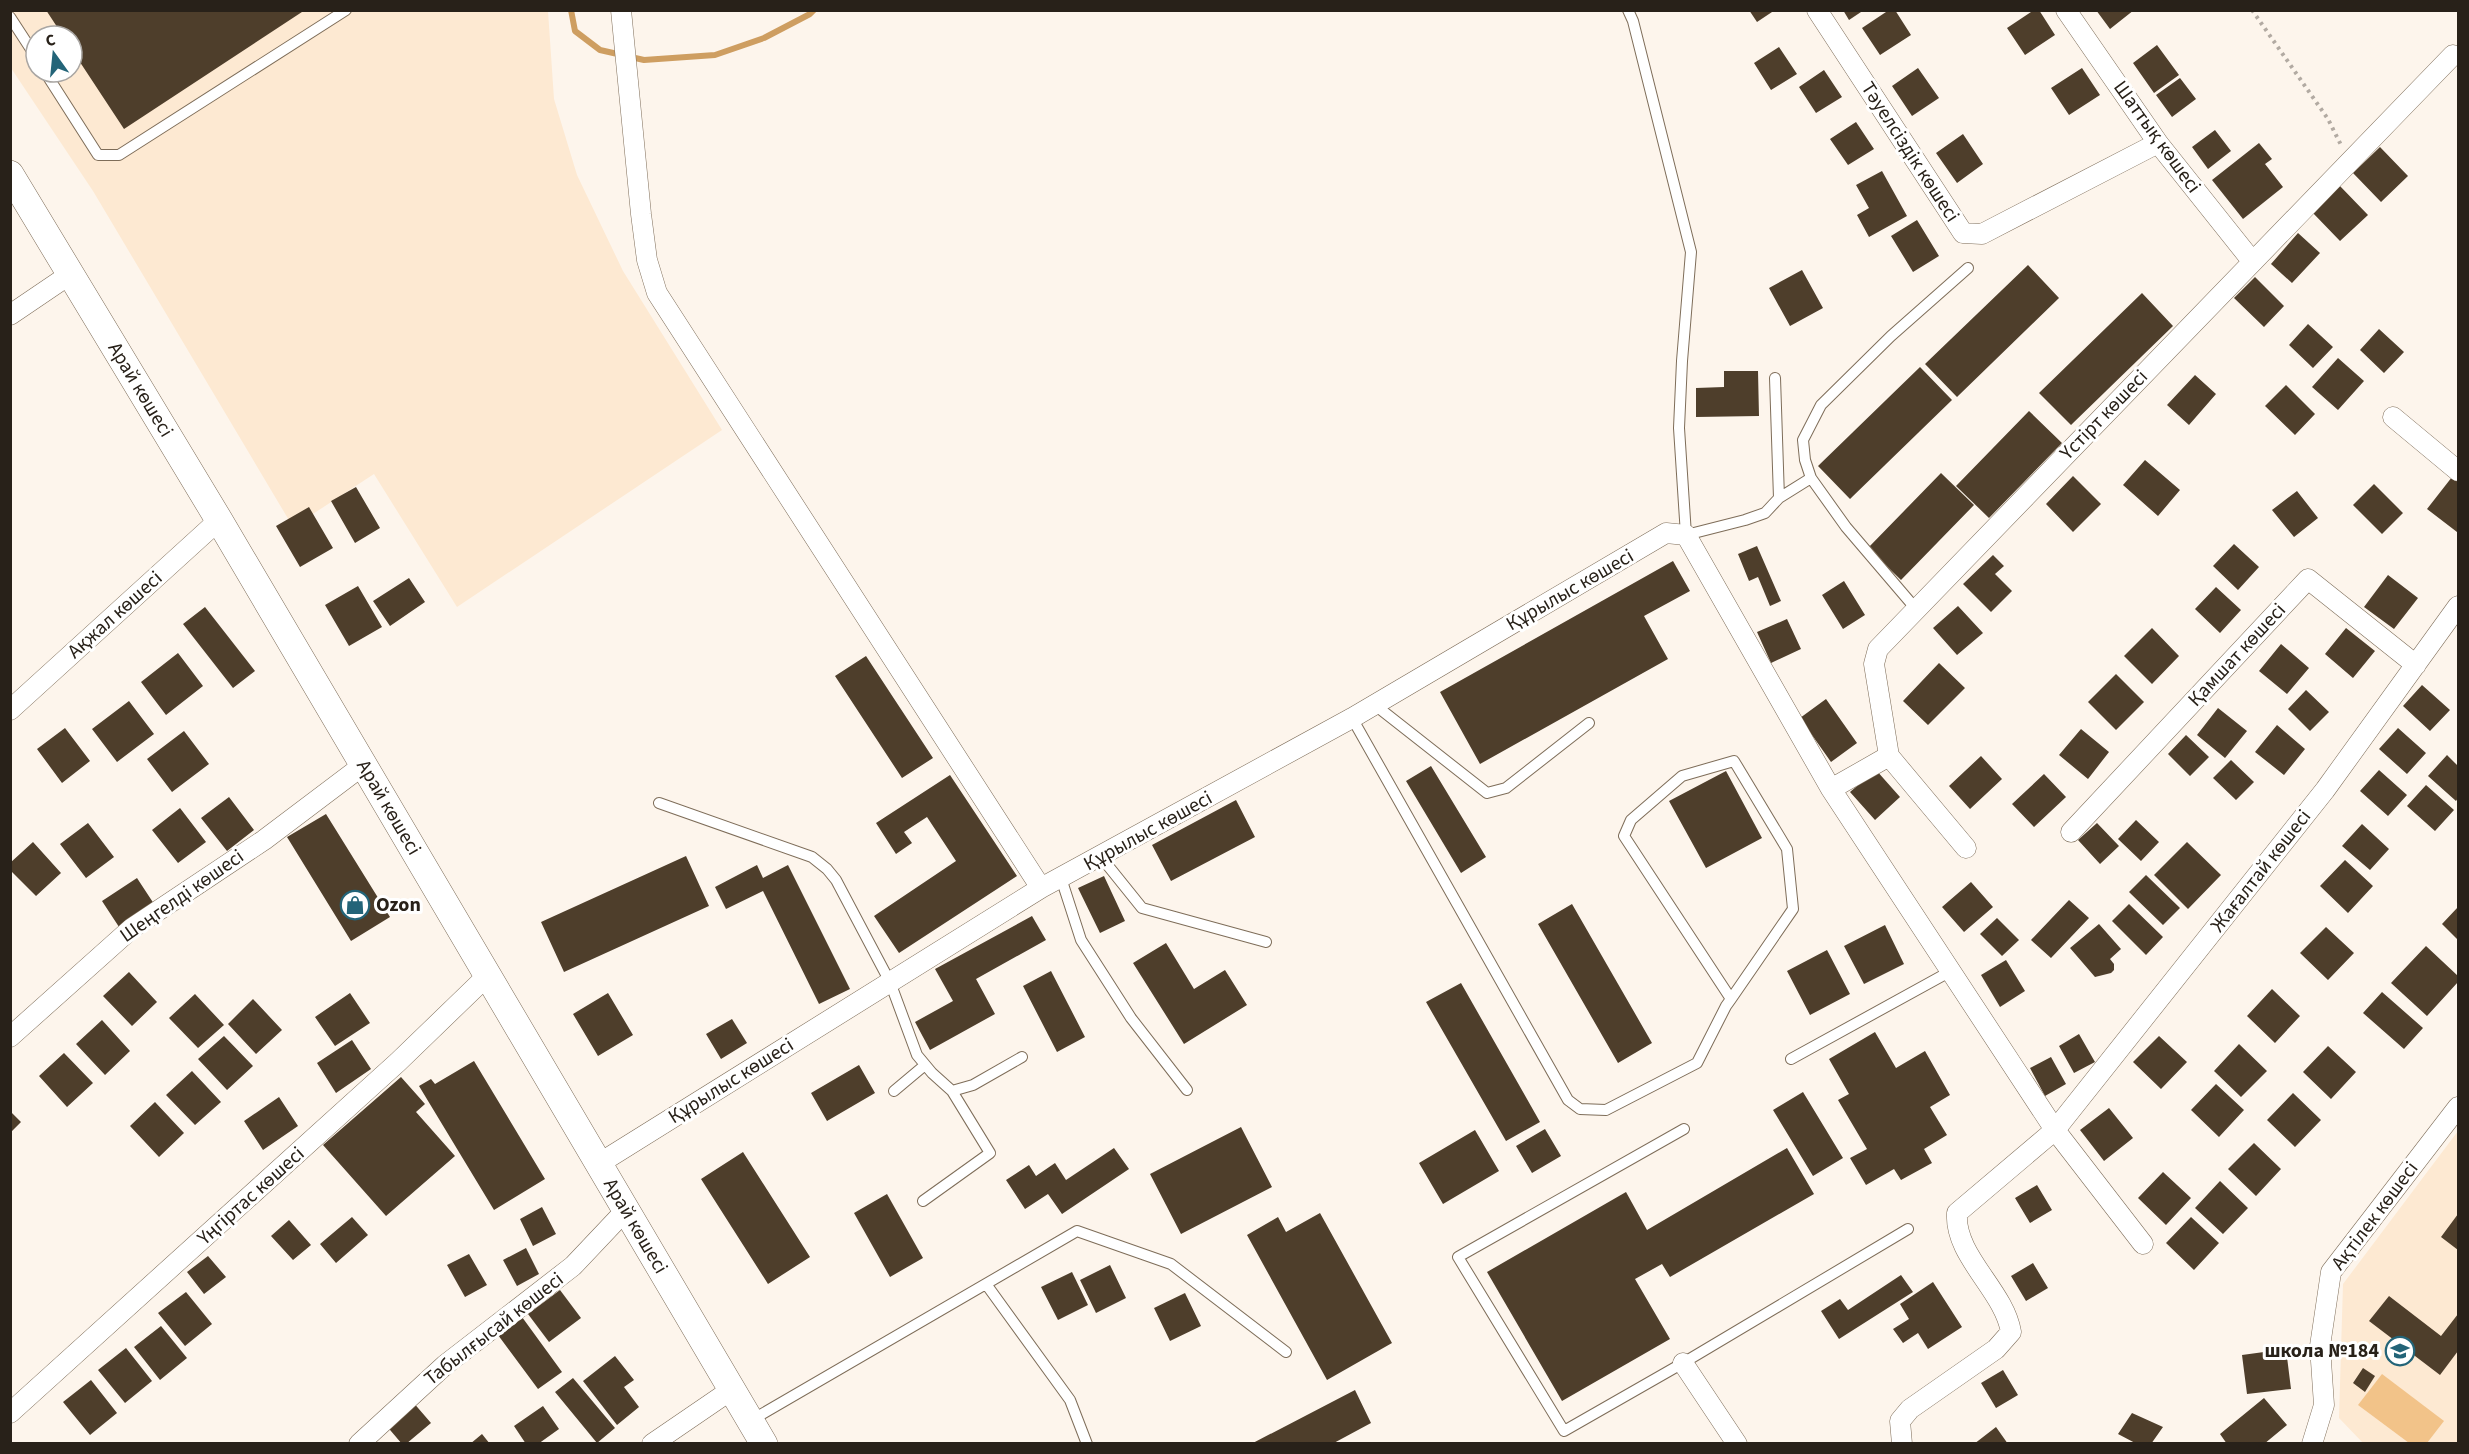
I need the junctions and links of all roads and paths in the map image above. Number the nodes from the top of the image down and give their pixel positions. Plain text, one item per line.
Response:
1 (346, 10) edge
2 (621, 10) edge
3 (1628, 10) edge
4 (1817, 10) edge
5 (2066, 10) edge
6 (2253, 10) edge
7 (10, 17) edge
8 (24, 39) edge
9 (2453, 55) dead end
10 (53, 84) edge
11 (2158, 143) junction
12 (2349, 162) junction
13 (10, 174) edge
14 (2252, 261) junction
15 (1968, 268) dead end
16 (69, 275) junction
17 (10, 315) edge
18 (1775, 378) dead end
19 (2392, 417) dead end
20 (2458, 471) edge
21 (1811, 478) junction
22 (1779, 498) junction
23 (219, 520) junction
24 (1686, 535) junction
25 (2458, 606) edge
26 (1916, 609) junction
27 (2416, 664) junction
28 (1375, 705) junction
29 (10, 710) edge
30 (1352, 718) junction
31 (1589, 723) dead end
32 (1889, 756) junction
33 (362, 766) junction
34 (1831, 789) junction
35 (659, 803) dead end
36 (2071, 832) dead end
37 (1966, 848) dead end
38 (1101, 857) junction
39 (1061, 878) junction
40 (1041, 888) junction
41 (1266, 942) dead end
42 (1951, 971) junction
43 (487, 976) junction
44 (890, 982) junction
45 (1731, 999) junction
46 (10, 1037) edge
47 (1022, 1057) dead end
48 (1791, 1059) dead end
49 (926, 1065) junction
50 (952, 1090) junction
51 (1187, 1090) dead end
52 (894, 1091) dead end
53 (2458, 1107) edge
54 (1684, 1129) dead end
55 (2055, 1130) junction
56 (600, 1163) junction
57 (923, 1201) dead end
58 (625, 1211) junction
59 (1908, 1229) dead end
60 (2143, 1244) dead end
61 (986, 1284) junction
62 (1286, 1352) dead end
63 (1683, 1363) junction
64 (731, 1390) junction
65 (10, 1413) edge
66 (757, 1432) edge
67 (2318, 1440) edge
68 (359, 1443) edge
69 (652, 1443) edge
70 (1087, 1443) edge
71 (1737, 1443) edge
72 (1902, 1443) edge

1 - 10 lane
2 - 40 street
3 - 24 lane
4 - 11 street, Тәуелсіздік көшесі
5 - 11 street, Шаттық көшесі
6 - 12 path
7 - 8 lane
9 - 12 street, Үстірт көшесі
11 - 14 street, Шаттық көшесі
12 - 14 street, Үстірт көшесі
13 - 16 main road, Арай көшесі
14 - 26 street, Үстірт көшесі
15 - 21 lane
16 - 17 street
16 - 23 main road, Арай көшесі
18 - 22 lane
19 - 20 street
21 - 22 lane
21 - 26 lane
22 - 24 lane
23 - 29 street, Ақжал көшесі
23 - 33 main road, Арай көшесі
24 - 28 street, Құрылыс көшесі
24 - 34 street
25 - 27 street, Жағалтай көшесі
26 - 32 street, Үстірт көшесі
27 - 36 street, Қамшат көшесі
27 - 55 street, Жағалтай көшесі
28 - 30 street, Құрылыс көшесі
28 - 31 lane
30 - 38 street, Құрылыс көшесі
30 - 45 lane
32 - 34 street
32 - 37 street
33 - 43 main road, Арай көшесі
33 - 46 street, Шеңгелді көшесі
34 - 42 street
35 - 44 lane
38 - 39 street, Құрылыс көшесі
38 - 41 lane
39 - 40 street, Құрылыс көшесі
39 - 51 lane
40 - 44 street, Құрылыс көшесі
42 - 48 lane
42 - 55 street
43 - 56 main road, Арай көшесі
43 - 65 street, Үңгіртас көшесі
44 - 49 lane
44 - 56 street, Құрылыс көшесі
45 - 45 lane
47 - 50 lane
49 - 50 lane
49 - 52 lane
50 - 57 lane
53 - 67 street, Ақтілек көшесі
54 - 63 lane
55 - 60 street
55 - 72 street, Жағалтай көшесі
56 - 58 main road, Арай көшесі
58 - 64 main road, Арай көшесі
58 - 68 street, Табылғысай көшесі
59 - 63 lane
61 - 62 lane
61 - 66 lane
61 - 70 lane
63 - 71 street
64 - 66 main road, Арай көшесі
64 - 69 street

